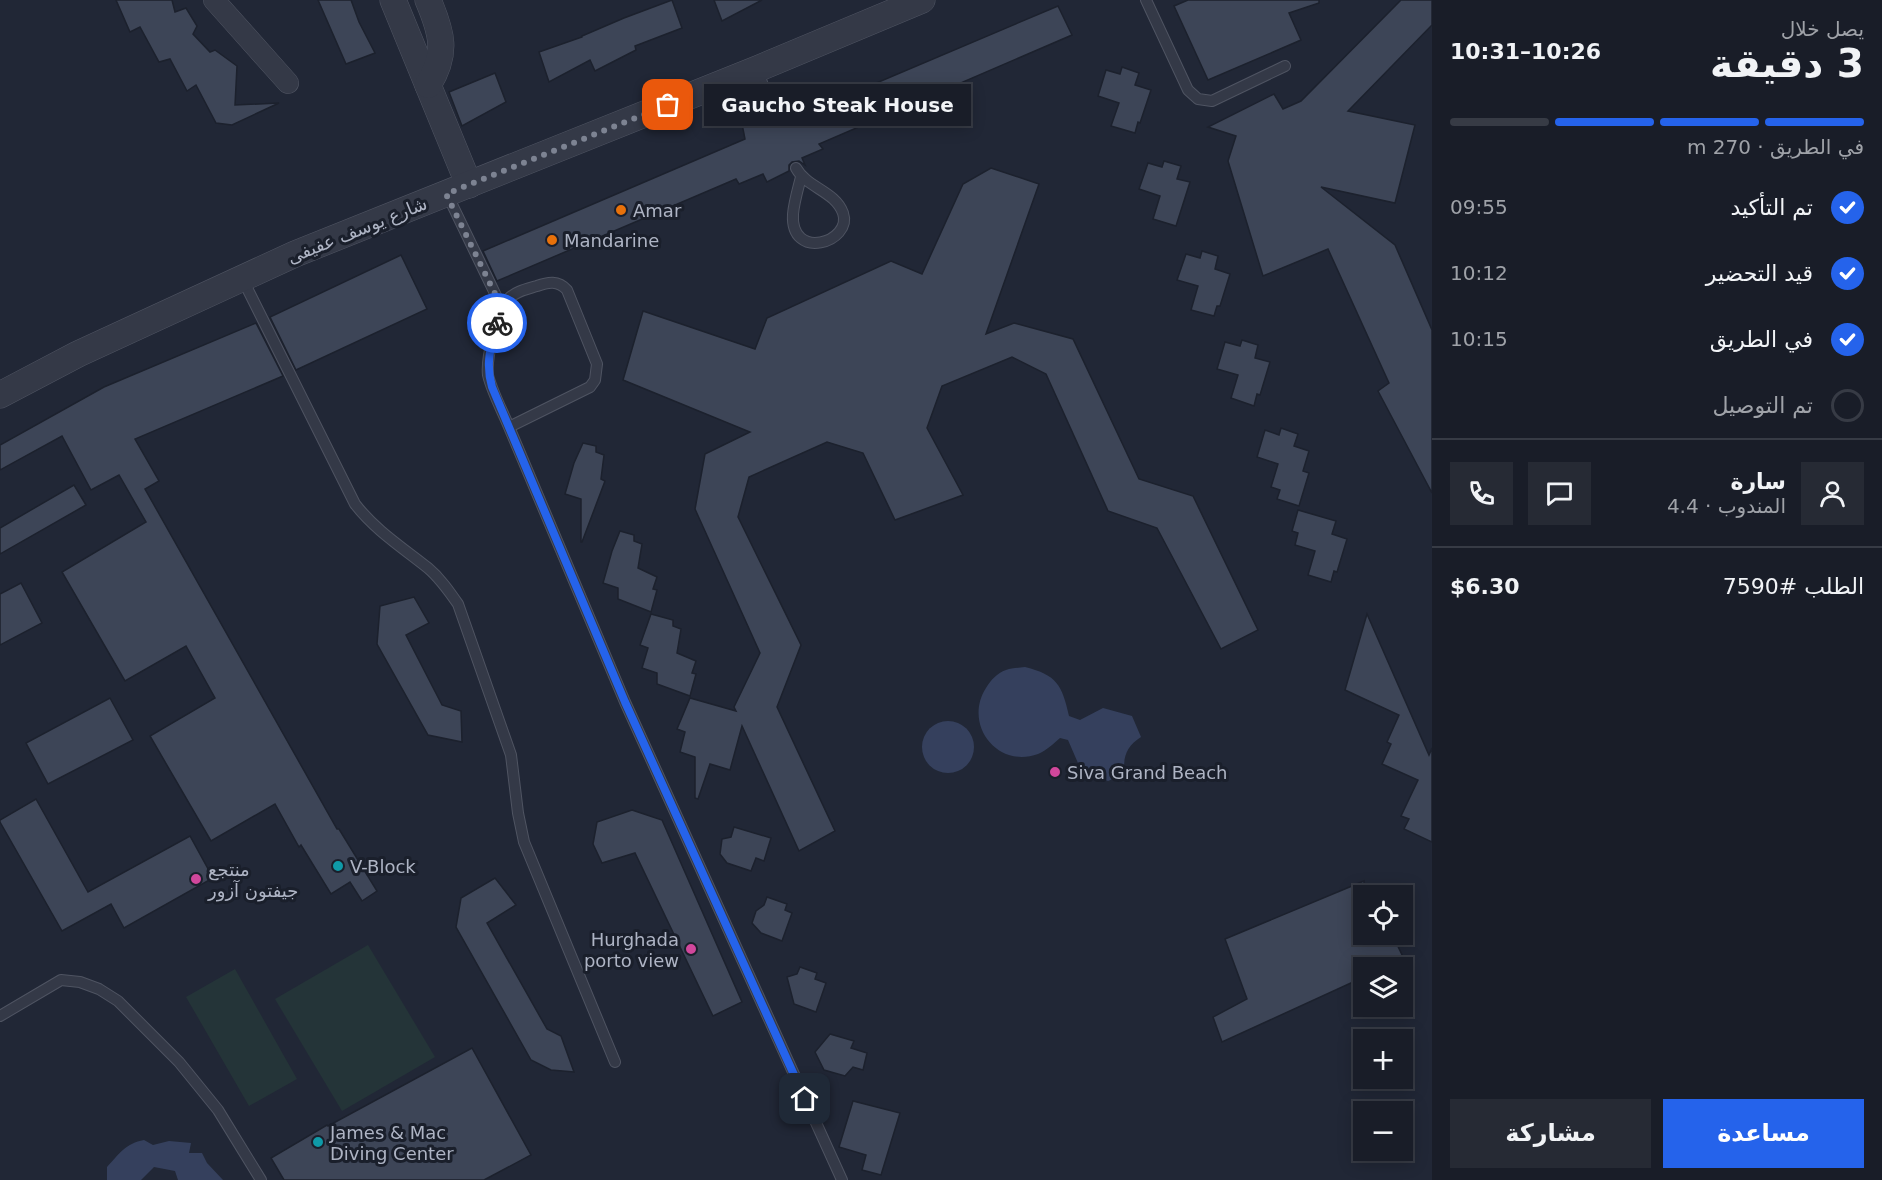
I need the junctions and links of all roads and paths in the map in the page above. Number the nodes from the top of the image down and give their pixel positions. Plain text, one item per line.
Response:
1 (214, 0) edge
2 (393, 0) edge
3 (428, 0) edge
4 (922, 0) edge
5 (1146, 0) edge
6 (1285, 66) dead end
7 (757, 69) junction
8 (288, 83) dead end
9 (428, 84) junction
10 (773, 112) dead end
11 (798, 173) joint
12 (458, 190) junction
13 (242, 278) junction
14 (502, 308) junction
15 (0, 395) edge
16 (508, 427) junction
17 (0, 1016) edge
18 (615, 1062) dead end
19 (261, 1180) edge
20 (842, 1180) edge

1 - 8 street
2 - 9 street
3 - 9 street
4 - 7 street, شارع يوسف عفيفى
5 - 6 lane
7 - 10 lane
7 - 12 street, شارع يوسف عفيفى
9 - 12 street
11 - 11 lane
12 - 13 street, شارع يوسف عفيفى
12 - 14 lane
13 - 15 street, شارع يوسف عفيفى
13 - 18 lane
14 - 16 lane
14 - 16 lane
16 - 20 lane
17 - 19 lane

